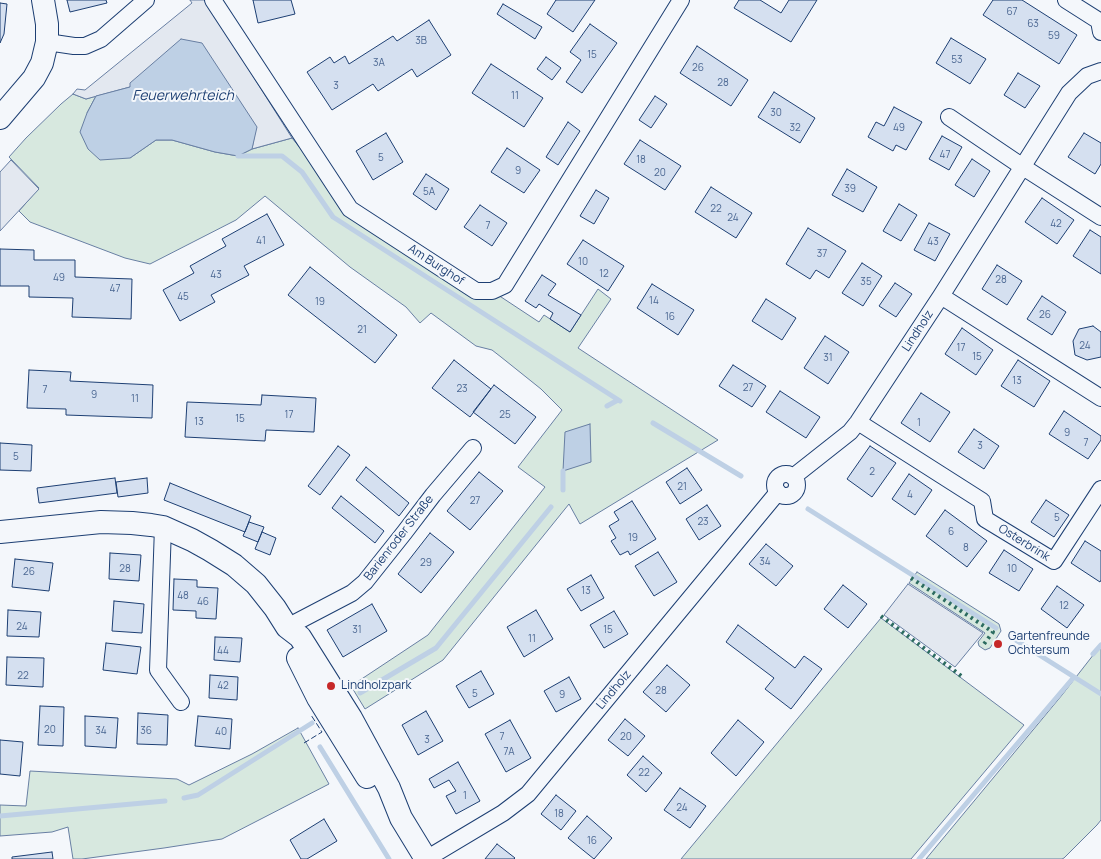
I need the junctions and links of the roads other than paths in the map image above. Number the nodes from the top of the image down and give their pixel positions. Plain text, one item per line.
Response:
1 (43, 0) edge
2 (146, 0) edge
3 (213, 0) edge
4 (681, 0) edge
5 (1066, 0) edge
6 (1101, 32) edge
7 (47, 42) junction
8 (1101, 71) edge
9 (949, 117) dead end
10 (0, 118) edge
11 (1023, 167) junction
12 (1101, 216) edge
13 (941, 296) junction
14 (1101, 398) edge
15 (858, 422) junction
16 (472, 448) dead end
17 (1101, 489) edge
18 (163, 527) junction
19 (0, 532) edge
20 (287, 627) junction
21 (181, 702) dead end
22 (426, 859) edge

1 - 7 main road
2 - 7 street
3 - 4 street, Am Burghof
5 - 6 street
7 - 10 main road
8 - 11 street, Lindholz
9 - 11 street
11 - 12 street
11 - 13 street, Lindholz
13 - 14 street
13 - 15 street, Lindholz
15 - 17 street, Osterbrink
15 - 22 street, Lindholz
16 - 20 street, Barienroder Straße
18 - 19 main road
18 - 20 main road
18 - 21 street
20 - 22 main road

